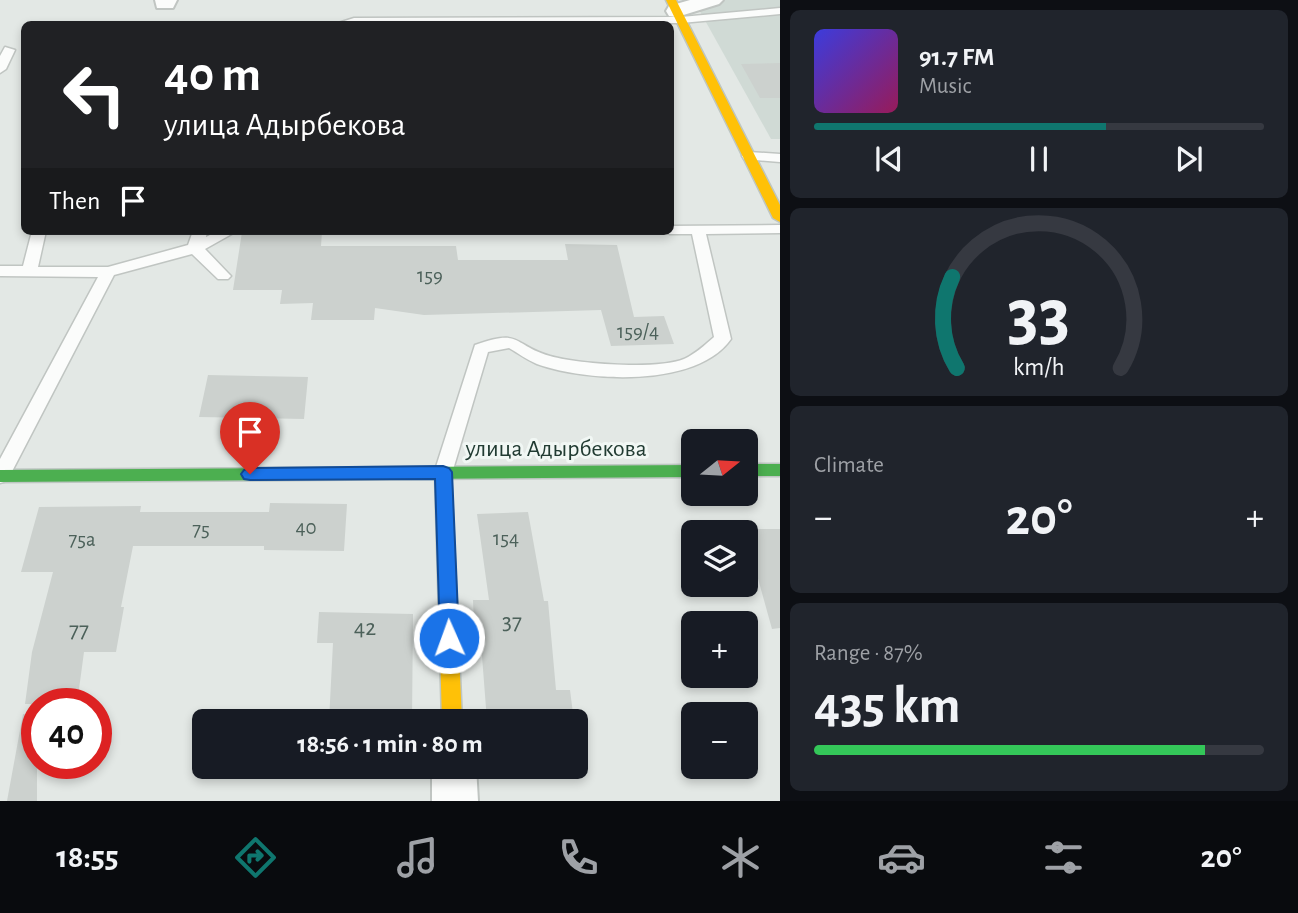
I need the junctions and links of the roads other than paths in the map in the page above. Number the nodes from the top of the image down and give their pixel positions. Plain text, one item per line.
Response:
1 (712, 0) edge
2 (677, 10) edge
3 (780, 11) edge
4 (354, 21) edge
5 (9, 50) dead end
6 (0, 69) edge
7 (749, 156) junction
8 (780, 158) edge
9 (780, 218) edge
10 (780, 229) edge
11 (674, 230) edge
12 (698, 230) junction
13 (38, 235) edge
14 (199, 235) edge
15 (222, 235) edge
16 (195, 248) junction
17 (0, 271) edge
18 (29, 272) junction
19 (108, 272) junction
20 (223, 276) dead end
21 (758, 470) edge
22 (780, 470) edge
23 (681, 471) edge
24 (443, 472) junction
25 (0, 476) edge
26 (452, 709) edge
27 (454, 779) edge
28 (455, 801) edge

1 - 2 street
2 - 3 lane
2 - 4 lane
2 - 7 street
5 - 6 lane
7 - 8 lane
7 - 9 street
10 - 12 lane
11 - 12 lane
12 - 24 lane
13 - 18 lane
14 - 16 lane
15 - 16 lane
16 - 19 lane
16 - 20 lane
17 - 18 lane
18 - 19 lane
19 - 25 lane
21 - 22 street
23 - 24 street, улица Адырбекова
24 - 25 street, улица Адырбекова
24 - 26 street
27 - 28 street

